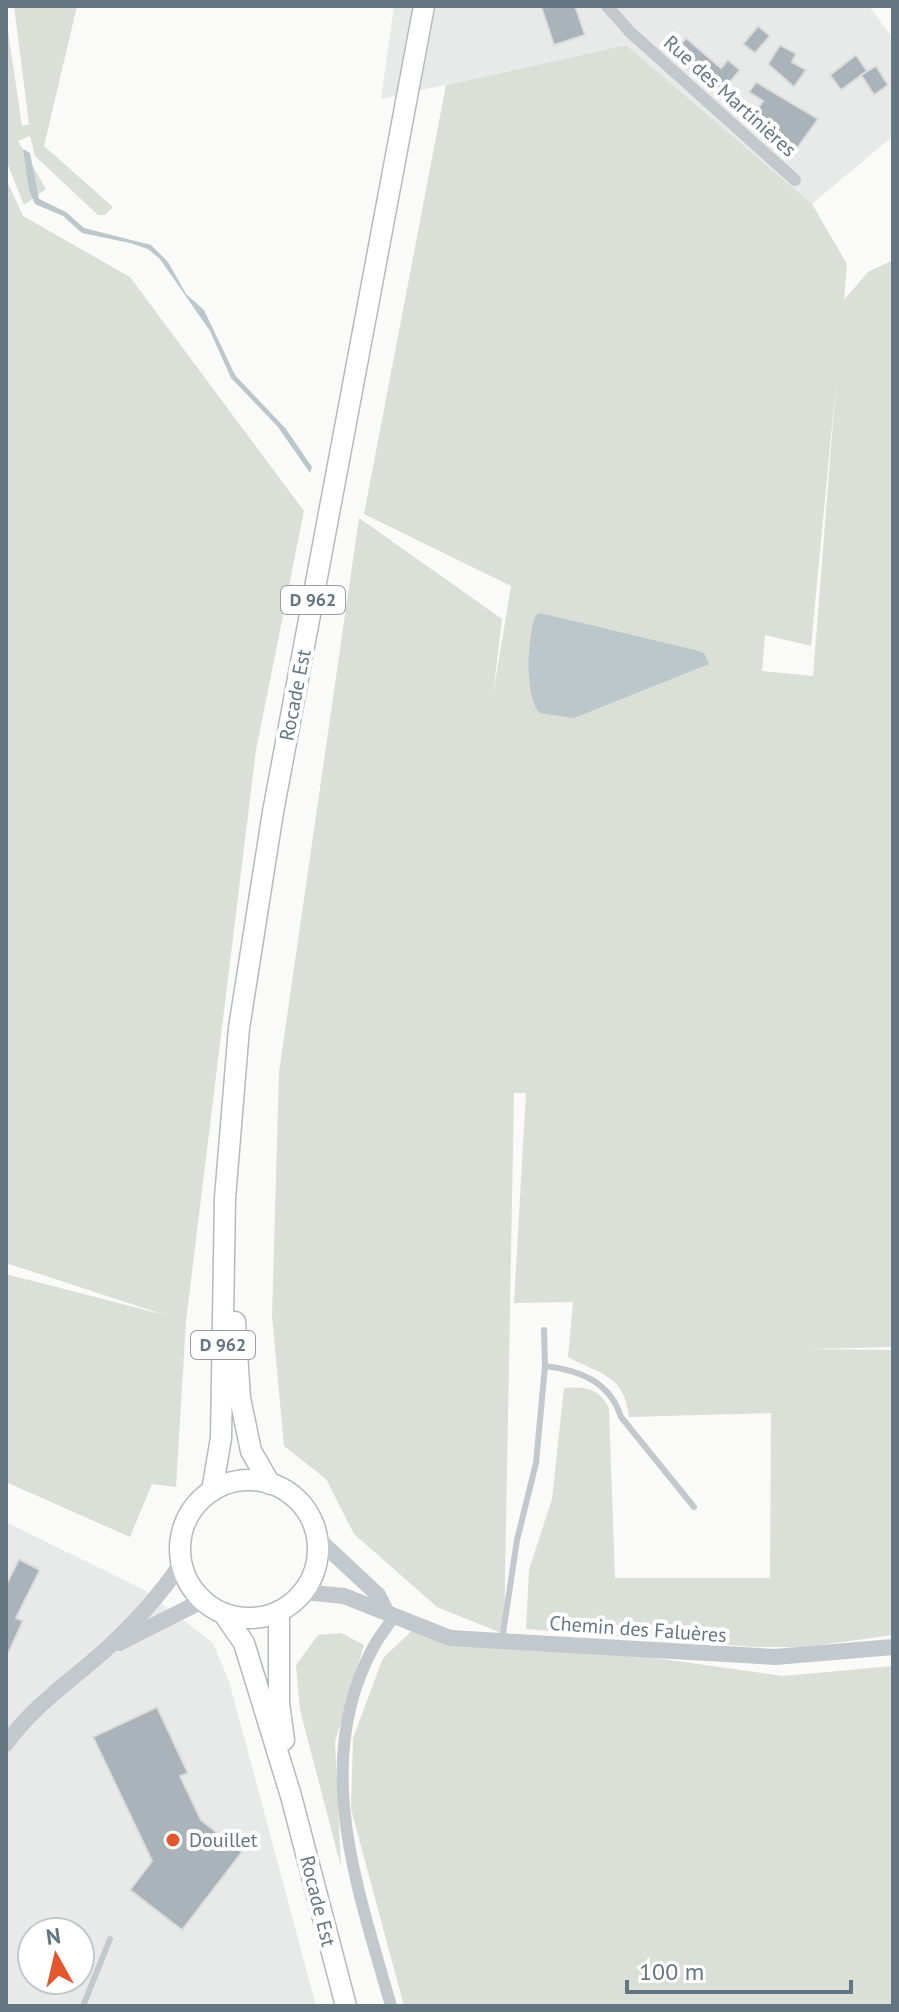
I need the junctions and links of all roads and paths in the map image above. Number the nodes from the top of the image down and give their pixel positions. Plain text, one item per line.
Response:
1 (424, 6) edge
2 (607, 6) edge
3 (795, 180) dead end
4 (225, 1198) junction
5 (544, 1330) dead end
6 (545, 1366) junction
7 (270, 1484) junction
8 (212, 1491) junction
9 (694, 1507) dead end
10 (317, 1538) junction
11 (181, 1564) junction
12 (303, 1592) junction
13 (202, 1601) junction
14 (279, 1611) junction
15 (223, 1613) junction
16 (390, 1613) junction
17 (502, 1640) junction
18 (893, 1647) edge
19 (103, 1652) junction
20 (8, 1737) edge
21 (291, 1796) junction
22 (110, 1939) dead end
23 (83, 2006) edge
24 (346, 2006) edge
25 (391, 2006) edge

1 - 4 main road, Rocade Est / D 962
2 - 3 street, Rue des Martinières
4 - 7 main road, Rocade Est / D 962
4 - 8 main road, Rocade Est / D 962
5 - 6 lane
6 - 9 lane
6 - 17 lane
7 - 8 main road
7 - 10 main road
8 - 11 main road
10 - 12 main road
10 - 16 street
11 - 13 main road
11 - 19 street
12 - 14 main road
12 - 16 street, Chemin des Faluères
13 - 15 main road
13 - 19 street
14 - 15 main road
14 - 21 main road, Rocade Est
15 - 21 main road, Rocade Est
16 - 17 street, Chemin des Faluères
16 - 25 street
17 - 18 street, Chemin des Faluères
19 - 20 street
21 - 24 main road, Rocade Est
22 - 23 lane

